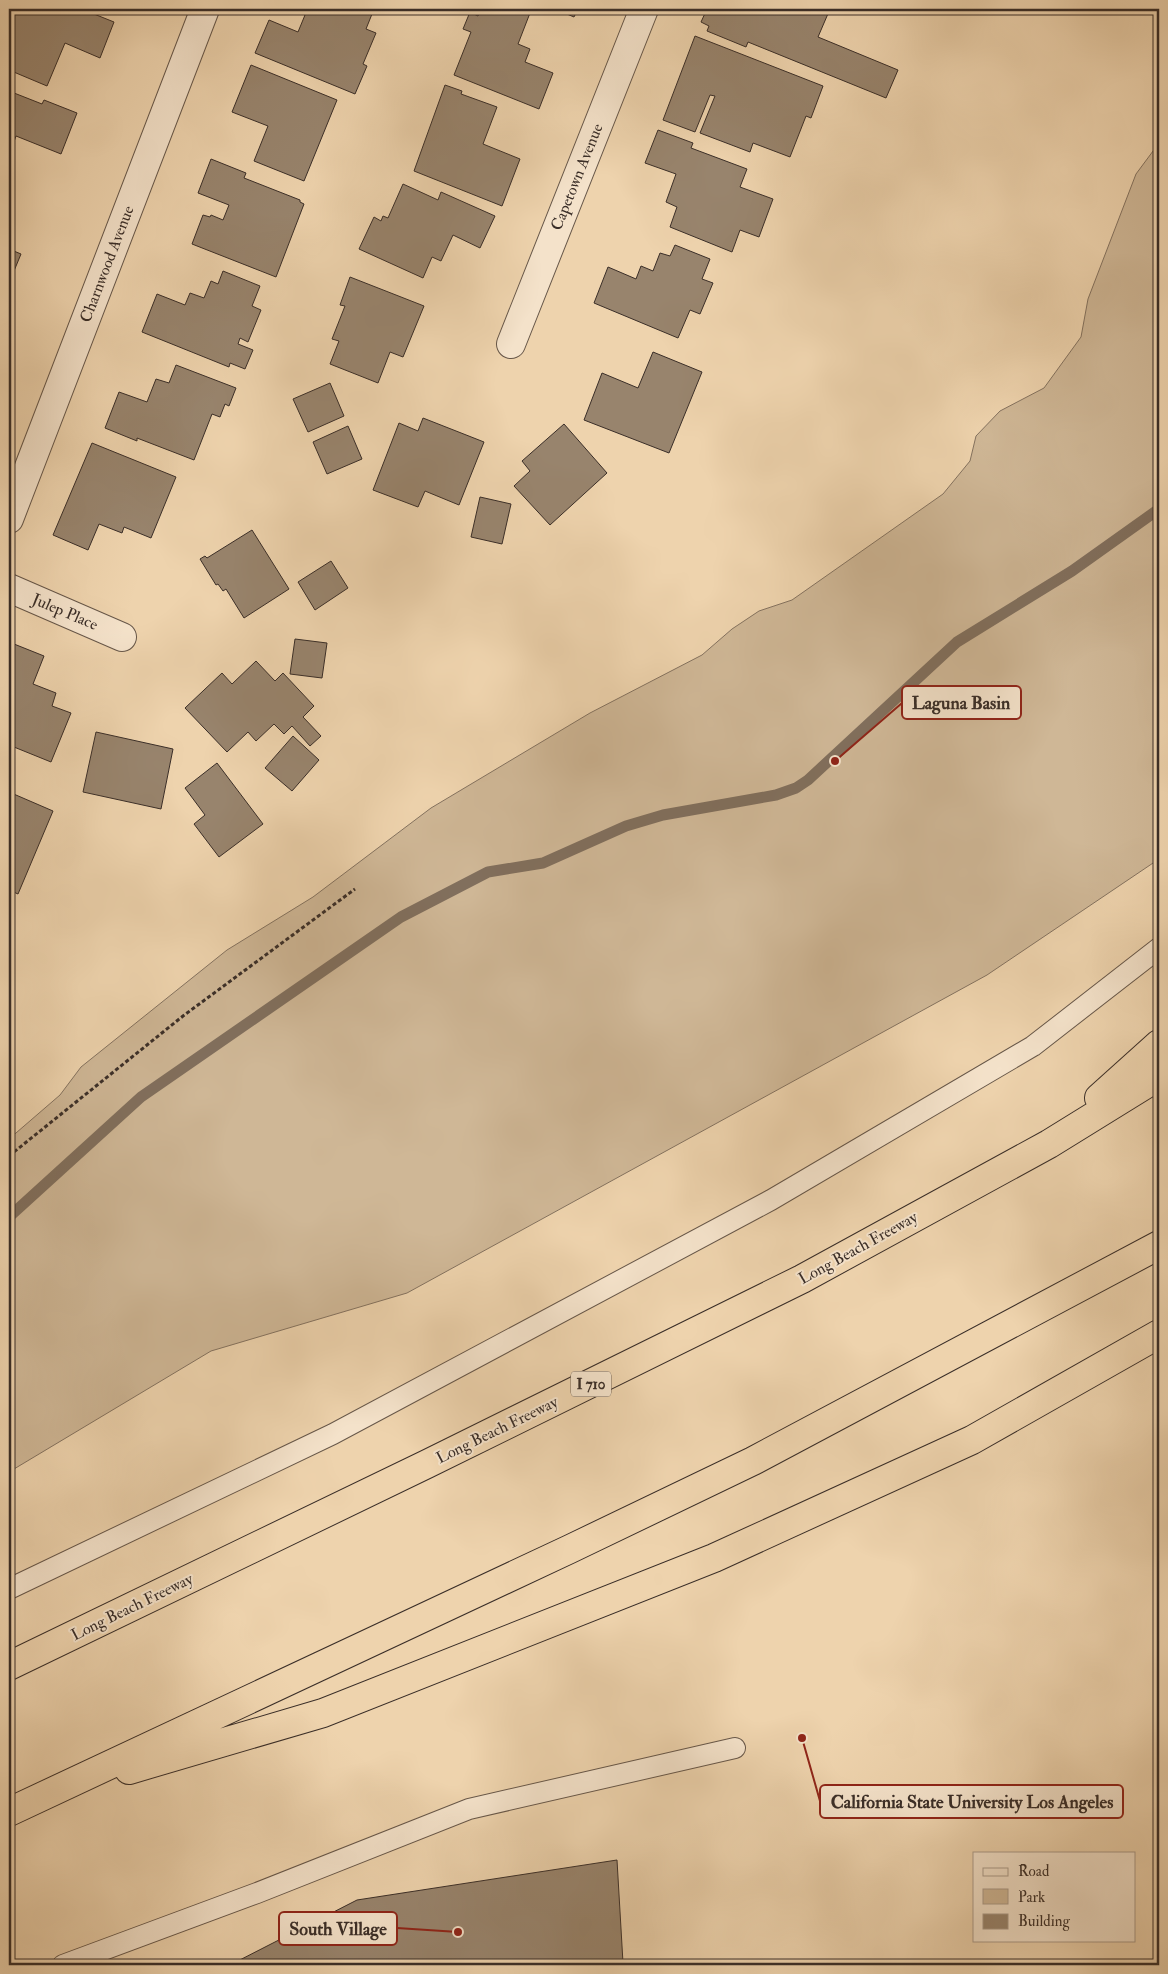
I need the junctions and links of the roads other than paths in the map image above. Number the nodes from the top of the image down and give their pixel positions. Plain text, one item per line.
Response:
1 (205, 9) edge
2 (644, 9) edge
3 (511, 344) dead end
4 (9, 519) edge
5 (9, 588) edge
6 (122, 637) dead end
7 (1159, 948) edge
8 (1159, 1044) edge
9 (1159, 1076) edge
10 (1050, 1144) junction
11 (1159, 1245) edge
12 (1159, 1334) edge
13 (9, 1589) edge
14 (9, 1666) edge
15 (735, 1748) dead end
16 (42, 1796) junction
17 (9, 1812) edge
18 (63, 1965) edge

1 - 4 street, Charnwood Avenue
2 - 3 street, Capetown Avenue
5 - 6 street, Julep Place
7 - 13 lane
8 - 10 highway
9 - 10 highway, Long Beach Freeway / I 710
10 - 14 highway, Long Beach Freeway / I 710
11 - 16 highway
12 - 16 highway
15 - 18 lane
16 - 17 highway

